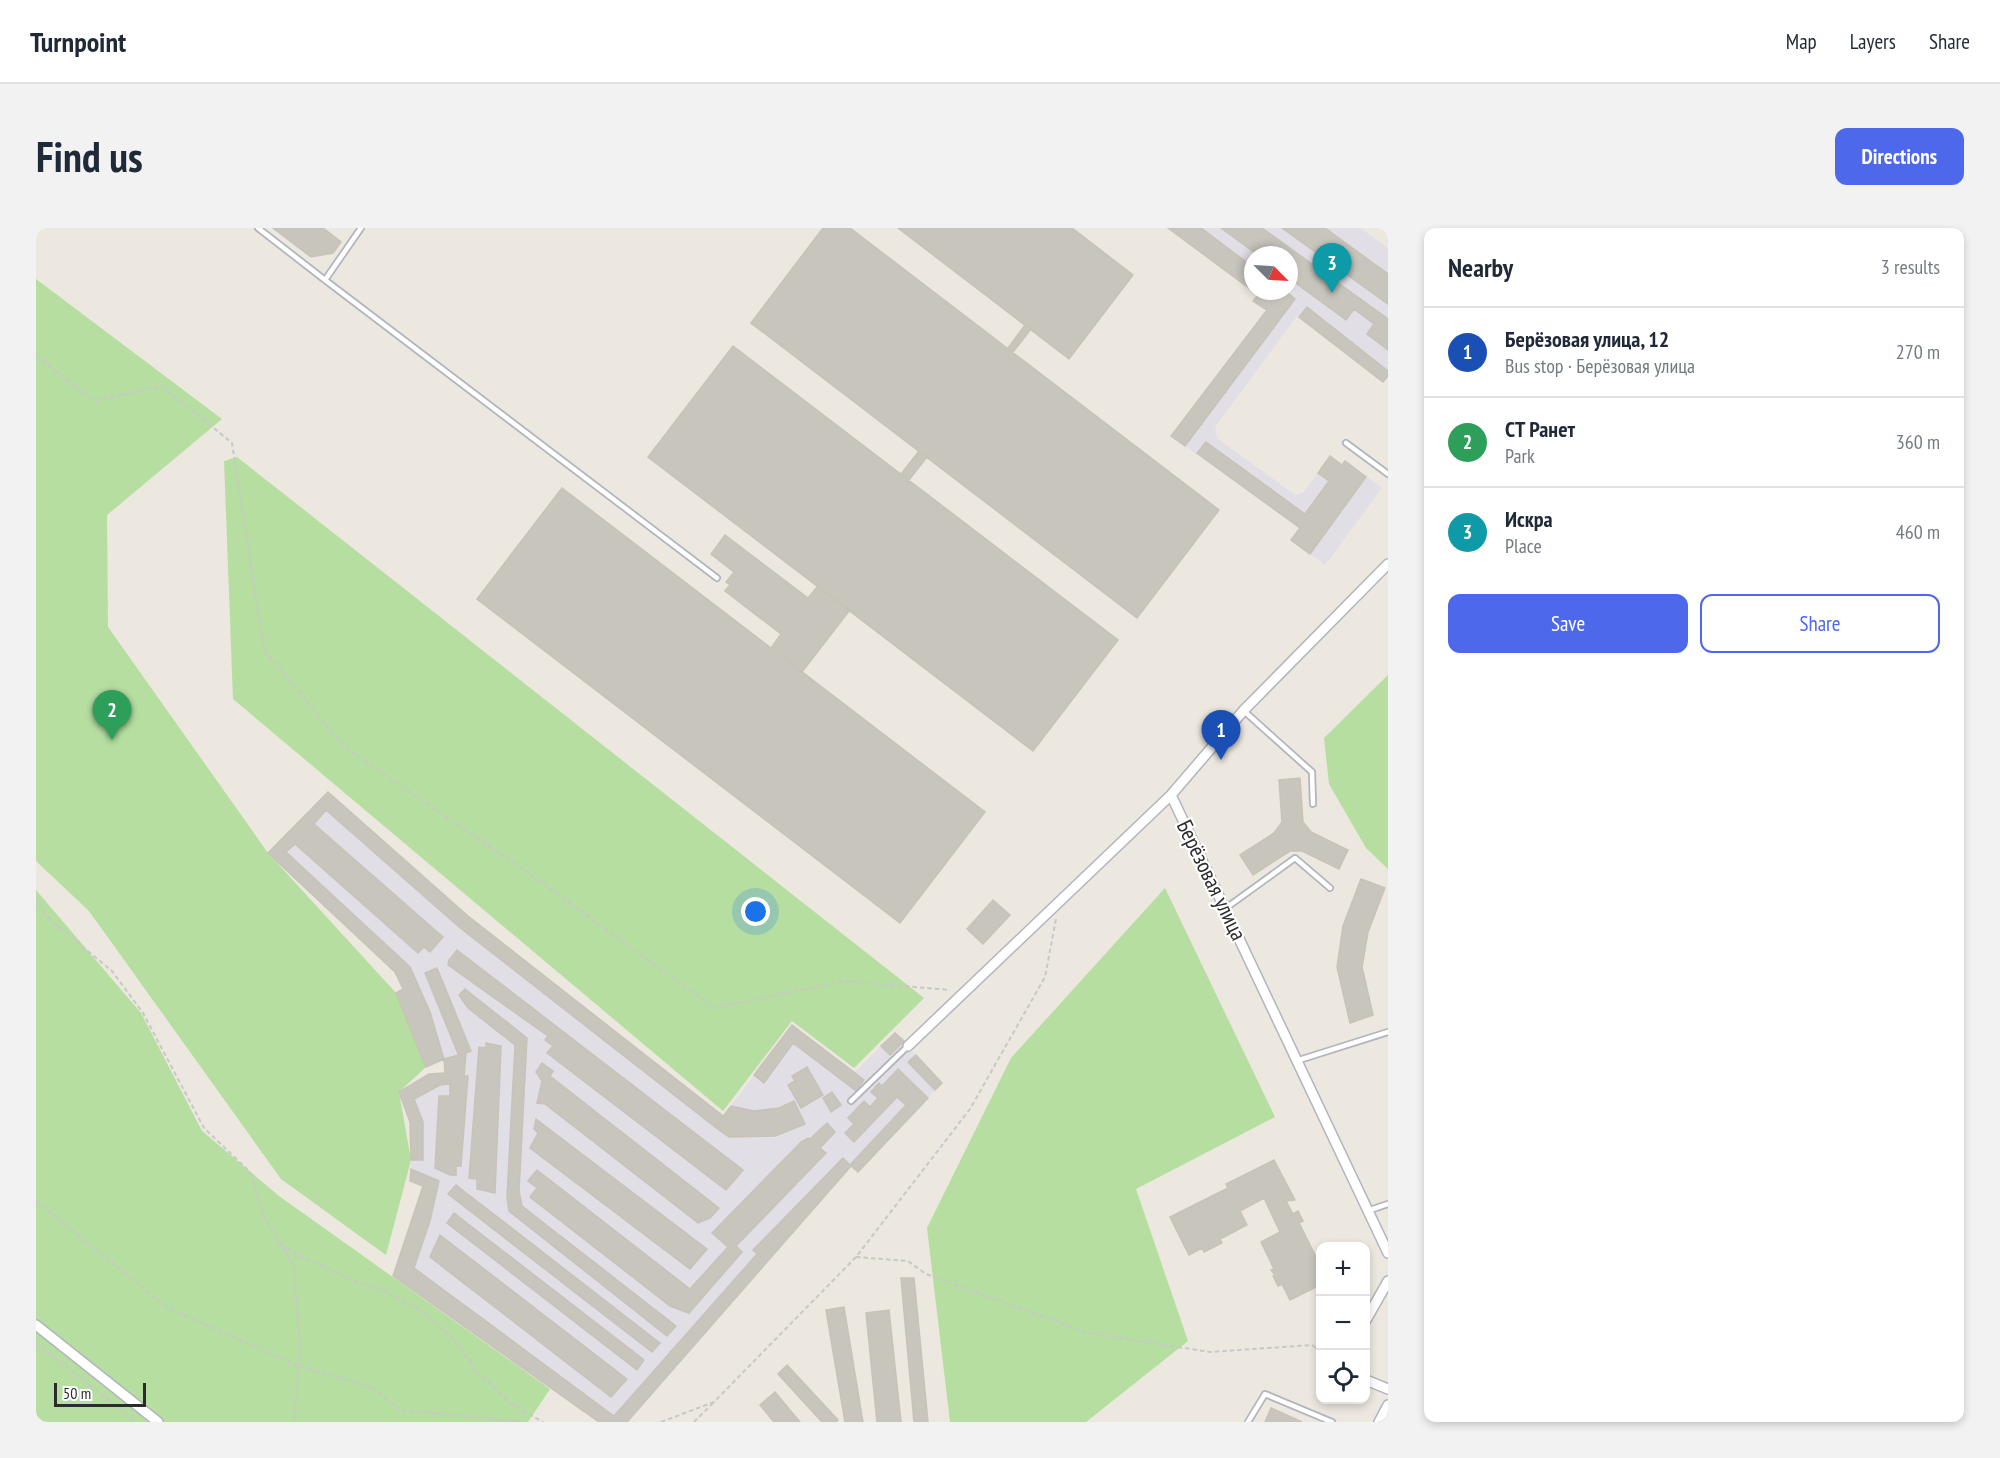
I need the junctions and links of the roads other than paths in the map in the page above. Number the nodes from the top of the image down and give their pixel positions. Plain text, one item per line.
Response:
1 (258, 228) edge
2 (361, 228) edge
3 (325, 280) junction
4 (1346, 443) dead end
5 (1388, 474) edge
6 (1388, 564) edge
7 (717, 578) dead end
8 (1244, 710) junction
9 (1171, 795) junction
10 (1313, 804) dead end
11 (1330, 888) dead end
12 (1226, 908) junction
13 (1388, 1032) edge
14 (908, 1046) joint
15 (1296, 1061) junction
16 (851, 1101) dead end
17 (1388, 1204) edge
18 (1370, 1210) junction
19 (1388, 1253) edge
20 (1388, 1281) edge
21 (1370, 1312) edge
22 (36, 1325) edge
23 (1370, 1382) edge
24 (1388, 1389) edge
25 (1388, 1405) edge
26 (158, 1422) edge
27 (1248, 1422) edge
28 (1332, 1422) edge
29 (1379, 1422) edge

1 - 3 lane
2 - 3 lane
3 - 7 lane
4 - 5 lane
6 - 8 street, Берёзовая улица
8 - 9 street, Берёзовая улица
8 - 10 lane
9 - 12 street, Берёзовая улица
9 - 14 street
11 - 12 lane
12 - 15 street, Берёзовая улица
13 - 15 lane
14 - 16 lane
15 - 18 street, Берёзовая улица
17 - 18 lane
18 - 19 street, Берёзовая улица
20 - 21 street
22 - 26 street
23 - 24 street
25 - 29 street
27 - 28 lane

